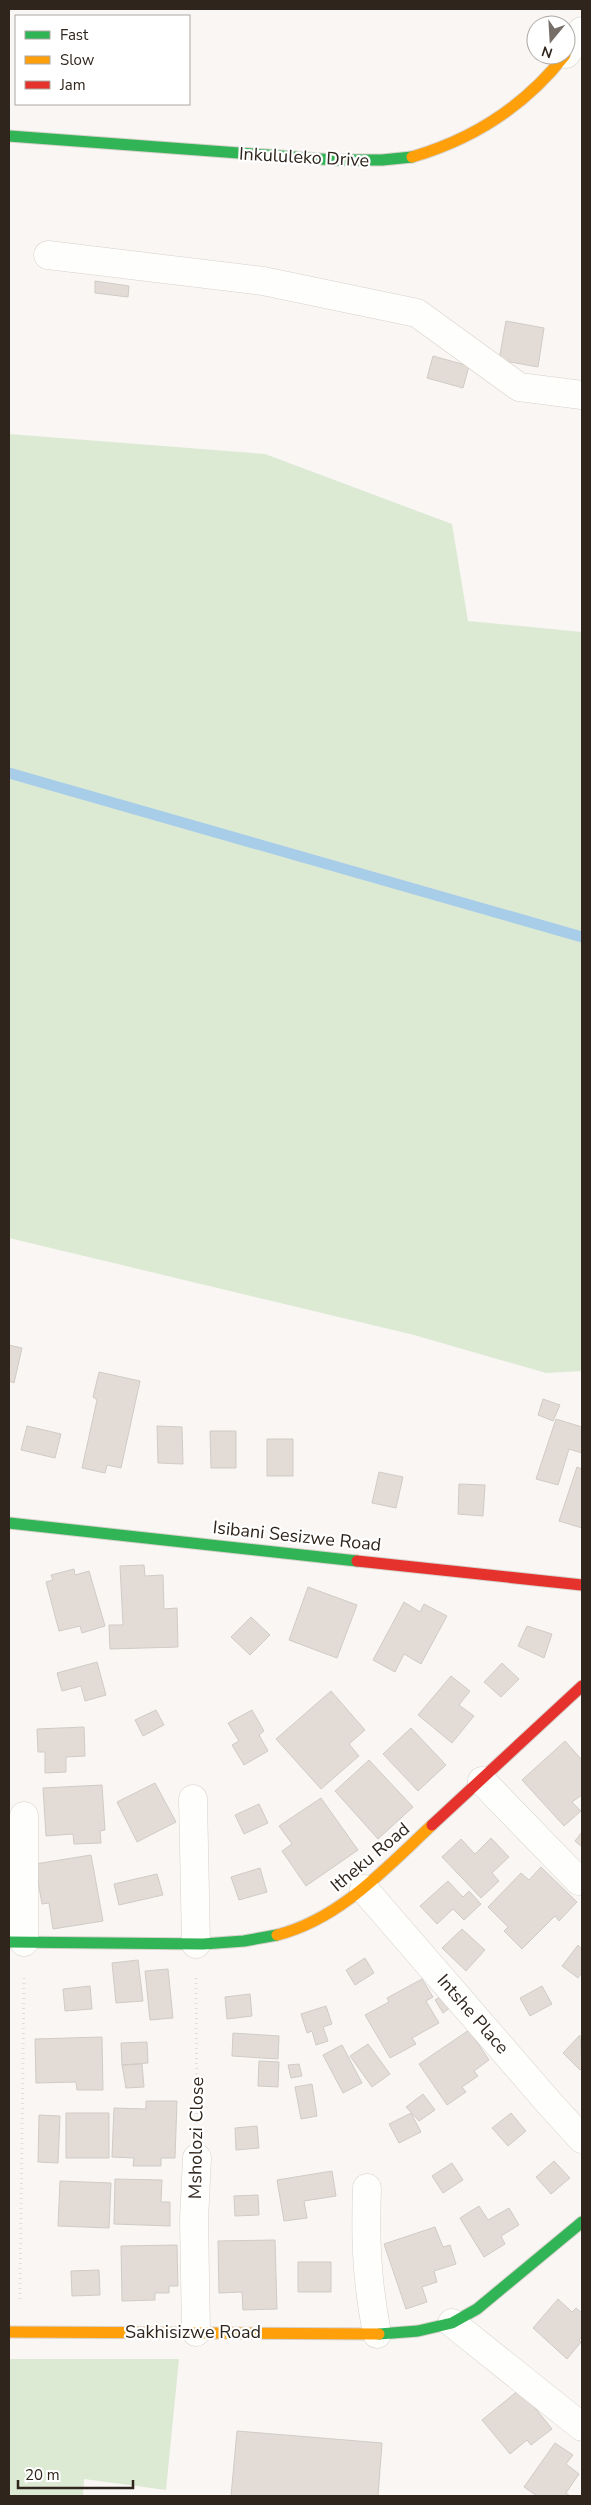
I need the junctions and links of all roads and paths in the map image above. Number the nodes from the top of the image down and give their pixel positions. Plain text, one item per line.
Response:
1 (556, 65) edge
2 (9, 136) edge
3 (48, 255) dead end
4 (582, 395) edge
5 (9, 1523) edge
6 (582, 1585) edge
7 (582, 1686) edge
8 (482, 1781) junction
9 (192, 1799) dead end
10 (24, 1816) dead end
11 (579, 1881) dead end
12 (364, 1889) junction
13 (17, 1942) edge
14 (196, 1944) junction
15 (582, 2138) edge
16 (198, 2158) joint
17 (367, 2188) dead end
18 (582, 2222) edge
19 (452, 2323) junction
20 (14, 2332) edge
21 (196, 2332) junction
22 (377, 2334) junction
23 (582, 2427) edge

1 - 2 street, Inkululeko Drive
3 - 4 street
5 - 6 street, Isibani Sesizwe Road
7 - 8 street, Itheku Road
8 - 11 street
8 - 12 street, Itheku Road
9 - 14 street
10 - 13 street
12 - 14 street, Itheku Road
12 - 15 street, Intshe Place
13 - 14 street, Itheku Road
13 - 20 path
14 - 16 path, Msholozi Close
16 - 21 street, Msholozi Close
17 - 22 street
18 - 19 street, Sakhisizwe Road
19 - 22 street, Sakhisizwe Road
19 - 23 street
20 - 21 street, Sakhisizwe Road
21 - 22 street, Sakhisizwe Road

